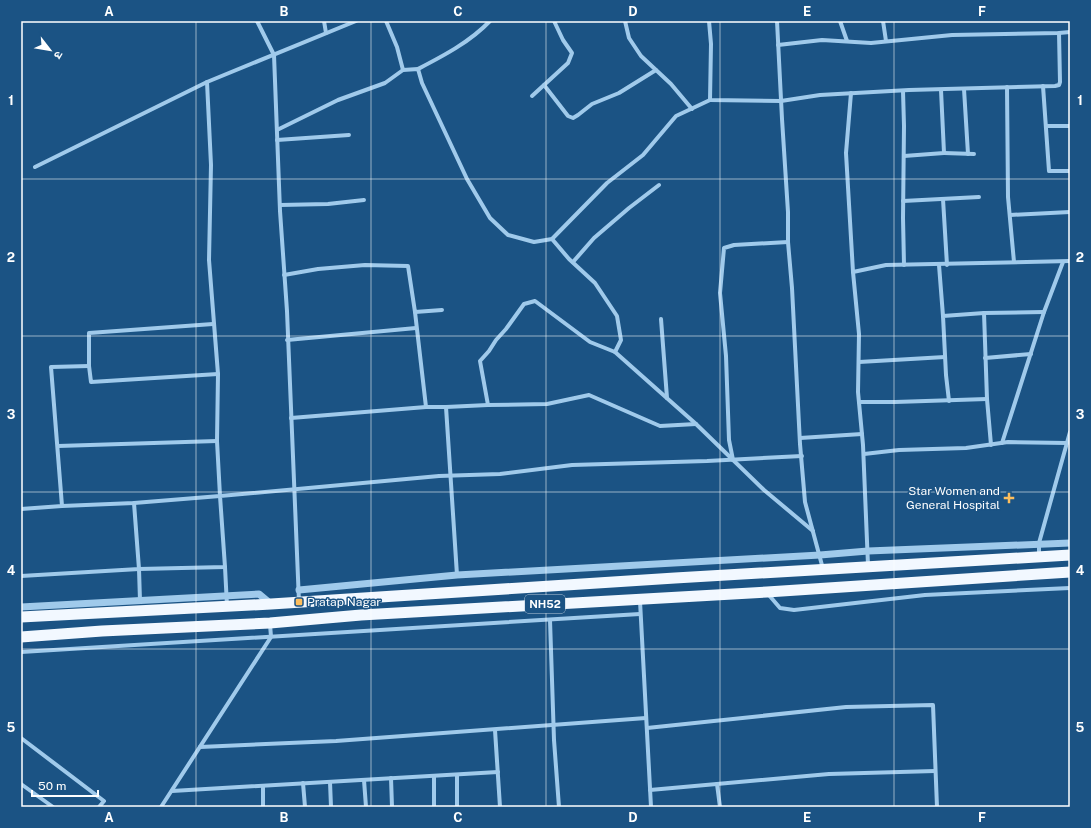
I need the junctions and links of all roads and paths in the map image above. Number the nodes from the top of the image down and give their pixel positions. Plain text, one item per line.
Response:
1 (257, 21) edge
2 (324, 21) edge
3 (356, 21) edge
4 (386, 21) edge
5 (490, 21) edge
6 (554, 21) edge
7 (625, 21) edge
8 (709, 21) edge
9 (778, 21) edge
10 (840, 21) edge
11 (883, 21) edge
12 (1070, 32) edge
13 (326, 33) junction
14 (1059, 33) junction
15 (886, 41) junction
16 (847, 42) junction
17 (778, 45) junction
18 (274, 55) junction
19 (418, 69) junction
20 (403, 70) junction
21 (656, 70) junction
22 (207, 82) junction
23 (544, 85) junction
24 (1043, 86) junction
25 (1007, 87) junction
26 (964, 89) junction
27 (941, 90) junction
28 (903, 91) junction
29 (851, 93) junction
30 (532, 96) dead end
31 (710, 100) junction
32 (781, 101) junction
33 (692, 109) junction
34 (1046, 126) junction
35 (1070, 126) edge
36 (277, 130) junction
37 (349, 135) dead end
38 (277, 140) junction
39 (944, 153) junction
40 (968, 154) junction
41 (974, 154) dead end
42 (904, 156) junction
43 (35, 167) dead end
44 (1070, 171) edge
45 (660, 186) dead end
46 (979, 197) dead end
47 (943, 199) junction
48 (364, 200) dead end
49 (903, 200) junction
50 (280, 205) junction
51 (1070, 212) edge
52 (1010, 215) junction
53 (552, 239) junction
54 (788, 242) junction
55 (1070, 261) edge
56 (573, 262) junction
57 (1014, 262) junction
58 (1063, 262) junction
59 (904, 265) junction
60 (939, 265) junction
61 (947, 265) junction
62 (853, 272) junction
63 (284, 275) junction
64 (442, 310) dead end
65 (415, 312) junction
66 (1044, 312) junction
67 (984, 313) junction
68 (943, 316) junction
69 (661, 319) dead end
70 (213, 324) junction
71 (416, 328) junction
72 (288, 340) junction
73 (615, 352) junction
74 (1031, 354) junction
75 (945, 357) junction
76 (985, 358) junction
77 (859, 362) junction
78 (89, 366) junction
79 (218, 374) junction
80 (667, 398) junction
81 (986, 399) junction
82 (949, 401) junction
83 (859, 402) junction
84 (488, 405) junction
85 (426, 407) junction
86 (446, 407) junction
87 (291, 418) junction
88 (696, 424) junction
89 (1070, 432) edge
90 (862, 434) junction
91 (800, 438) junction
92 (217, 441) junction
93 (1002, 443) junction
94 (1067, 443) junction
95 (991, 445) junction
96 (58, 446) junction
97 (864, 454) junction
98 (802, 456) junction
99 (733, 460) junction
100 (451, 475) junction
101 (294, 490) junction
102 (220, 496) junction
103 (134, 503) junction
104 (62, 506) junction
105 (21, 509) edge
106 (814, 532) junction
107 (1039, 543) junction
108 (1070, 543) edge
109 (868, 551) junction
110 (820, 555) junction
111 (1070, 555) edge
112 (1039, 556) junction
113 (225, 566) junction
114 (868, 566) junction
115 (139, 569) junction
116 (823, 570) junction
117 (1070, 572) edge
118 (457, 574) junction
119 (21, 576) edge
120 (1070, 588) edge
121 (767, 592) junction
122 (299, 596) junction
123 (640, 598) junction
124 (227, 601) junction
125 (140, 606) junction
126 (21, 607) edge
127 (640, 614) junction
128 (21, 617) edge
129 (550, 620) junction
130 (270, 622) junction
131 (21, 637) edge
132 (271, 637) junction
133 (21, 652) edge
134 (646, 718) junction
135 (554, 725) junction
136 (647, 728) junction
137 (495, 730) junction
138 (21, 738) edge
139 (200, 747) junction
140 (935, 771) junction
141 (498, 772) junction
142 (457, 775) junction
143 (434, 776) junction
144 (391, 778) junction
145 (364, 780) junction
146 (330, 782) junction
147 (304, 783) junction
148 (21, 784) edge
149 (717, 784) junction
150 (263, 786) junction
151 (650, 790) junction
152 (172, 791) junction
153 (53, 807) edge
154 (99, 807) edge
155 (161, 807) edge
156 (263, 807) edge
157 (305, 807) edge
158 (331, 807) edge
159 (366, 807) edge
160 (392, 807) edge
161 (434, 807) edge
162 (457, 807) edge
163 (500, 807) edge
164 (559, 807) edge
165 (651, 807) edge
166 (720, 807) edge
167 (937, 807) edge

1 - 18 street
2 - 13 street
3 - 13 street
4 - 20 street
5 - 19 street
6 - 23 street
7 - 21 street
8 - 31 street
9 - 17 street
10 - 16 street
11 - 15 street
12 - 14 street
13 - 18 street
14 - 15 street
14 - 24 street
15 - 16 street
16 - 17 street
17 - 32 street
18 - 22 street
18 - 36 street
19 - 20 street
19 - 53 street
20 - 36 street
21 - 23 street
21 - 33 street
22 - 43 street
22 - 70 street
23 - 30 street
24 - 25 street
24 - 34 street
25 - 26 street
25 - 52 street
26 - 27 street
26 - 40 street
27 - 28 street
27 - 39 street
28 - 29 street
28 - 42 street
29 - 32 street
29 - 62 street
31 - 32 street
31 - 33 street
32 - 54 street
33 - 53 street
34 - 35 street
34 - 44 street
36 - 38 street
37 - 38 street
38 - 50 street
39 - 40 street
39 - 42 street
40 - 41 street
42 - 49 street
45 - 56 street
46 - 47 street
47 - 49 street
47 - 61 street
48 - 50 street
49 - 59 street
50 - 63 street
51 - 52 street
52 - 57 street
53 - 56 street
54 - 91 street
54 - 99 street
55 - 58 street
56 - 73 street
57 - 58 street
57 - 61 street
58 - 66 street
59 - 60 street
59 - 62 street
60 - 61 street
60 - 68 street
62 - 77 street
63 - 65 street
63 - 72 street
64 - 65 street
65 - 71 street
66 - 67 street
66 - 74 street
67 - 68 street
67 - 76 street
68 - 75 street
69 - 80 street
70 - 78 street
70 - 79 street
71 - 72 street
71 - 85 street
72 - 87 street
73 - 80 street
73 - 84 street
74 - 76 street
74 - 93 street
75 - 77 street
75 - 82 street
76 - 81 street
77 - 83 street
78 - 79 street
78 - 96 street
79 - 92 street
80 - 88 street
81 - 82 street
81 - 95 street
82 - 83 street
83 - 90 street
84 - 86 street
84 - 88 street
85 - 86 street
85 - 87 street
86 - 100 street
87 - 101 street
88 - 99 street
89 - 94 street
90 - 91 street
90 - 97 street
91 - 98 street
92 - 96 street
92 - 102 street
93 - 94 street
93 - 95 street
94 - 107 street
95 - 97 street
96 - 104 street
97 - 109 street
98 - 99 street
98 - 106 street
99 - 100 street
99 - 106 street
100 - 101 street
100 - 118 street
101 - 102 street
101 - 122 street
102 - 103 street
102 - 113 street
103 - 104 street
103 - 115 street
104 - 105 street
106 - 110 street
107 - 108 street
107 - 109 street
107 - 112 street
109 - 110 street
109 - 114 street
110 - 116 street
110 - 118 street
111 - 112 highway, NH52
112 - 114 highway, NH52
113 - 115 street
113 - 124 street
114 - 116 highway, NH52
115 - 119 street
115 - 125 street
116 - 122 highway, NH52
117 - 121 highway, NH52
118 - 122 street
120 - 121 street
121 - 123 highway, NH52
122 - 124 highway, NH52
123 - 127 street
123 - 130 highway, NH52
124 - 125 highway, NH52
125 - 126 street
125 - 128 highway, NH52
127 - 129 street
127 - 134 street
129 - 132 street
129 - 135 street
130 - 131 highway, NH52
130 - 132 street
132 - 133 street
132 - 139 street
134 - 135 street
134 - 136 street
135 - 137 street
135 - 164 street
136 - 140 street
136 - 151 street
137 - 139 street
137 - 141 street
138 - 154 street
139 - 152 street
140 - 149 street
140 - 167 street
141 - 142 street
141 - 163 street
142 - 143 street
142 - 162 street
143 - 144 street
143 - 161 street
144 - 145 street
144 - 160 street
145 - 146 street
145 - 159 street
146 - 147 street
146 - 158 street
147 - 150 street
147 - 157 street
148 - 153 street
149 - 151 street
149 - 166 street
150 - 152 street
150 - 156 street
151 - 165 street
152 - 155 street

